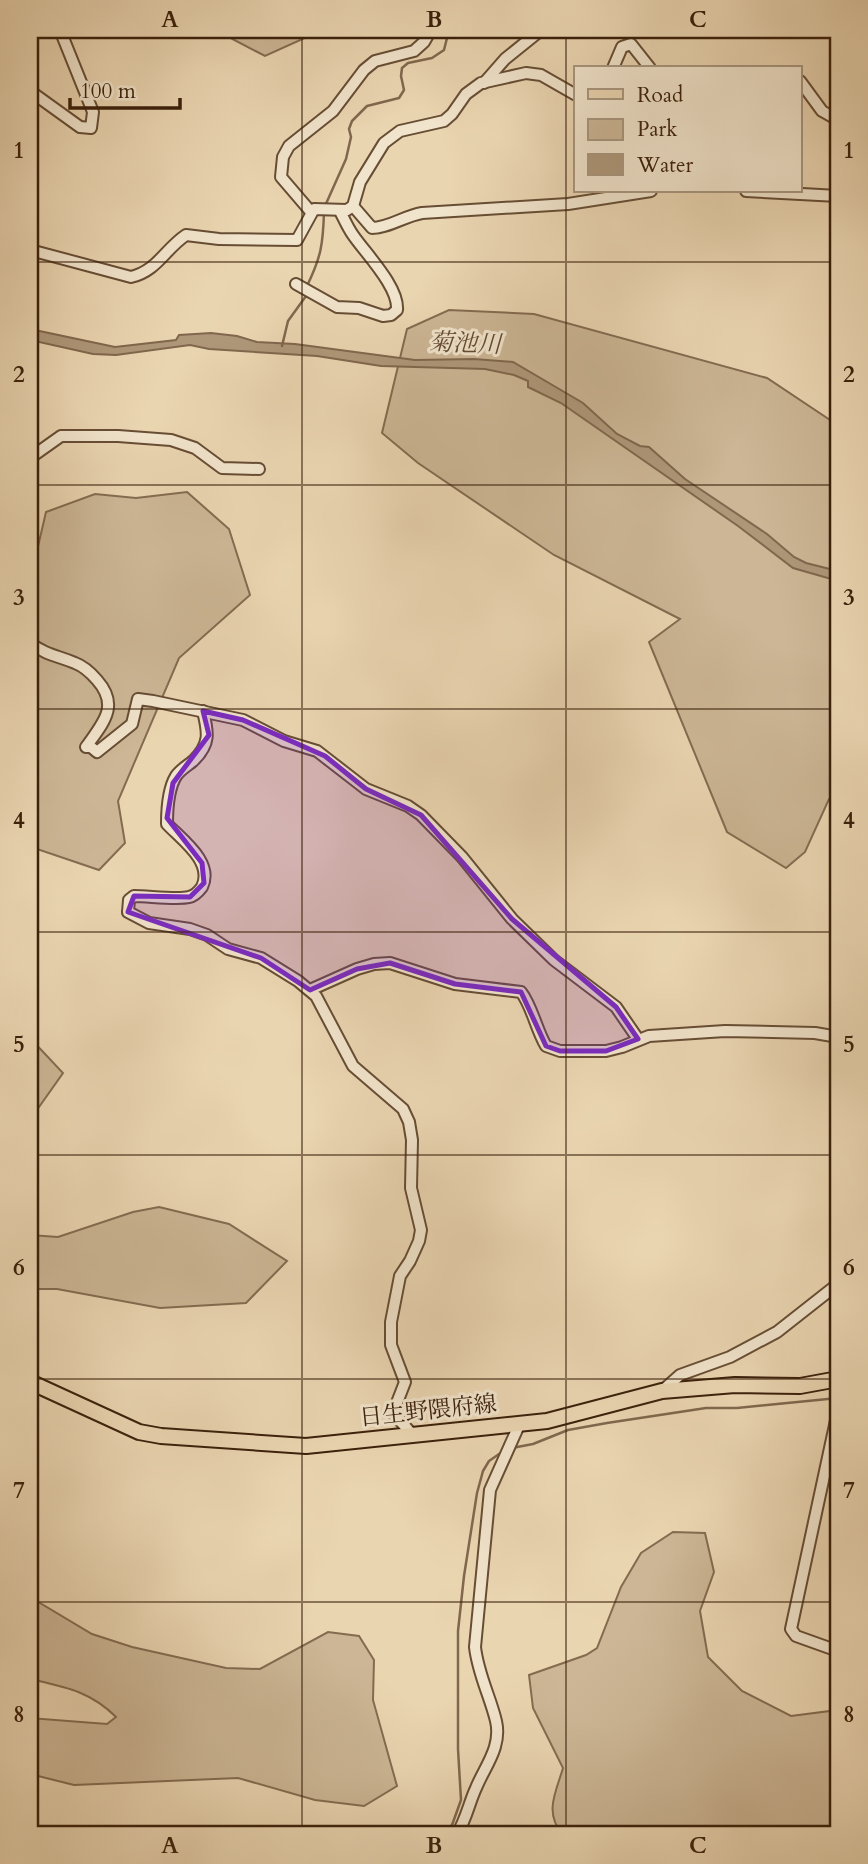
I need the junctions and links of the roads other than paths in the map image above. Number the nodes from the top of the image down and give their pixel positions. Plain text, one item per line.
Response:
1 (60, 30) edge
2 (431, 30) edge
3 (541, 30) edge
4 (614, 66) edge
5 (648, 66) edge
6 (484, 83) junction
7 (802, 84) edge
8 (30, 92) edge
9 (574, 94) edge
10 (838, 120) edge
11 (645, 192) edge
12 (764, 192) edge
13 (838, 196) edge
14 (353, 206) junction
15 (340, 211) junction
16 (311, 212) junction
17 (30, 250) edge
18 (296, 284) dead end
19 (30, 458) edge
20 (259, 469) dead end
21 (30, 643) edge
22 (203, 711) junction
23 (310, 990) junction
24 (838, 1037) edge
25 (638, 1040) junction
26 (838, 1284) edge
27 (838, 1379) edge
28 (30, 1382) edge
29 (662, 1391) junction
30 (838, 1411) edge
31 (520, 1423) junction
32 (411, 1433) junction
33 (838, 1651) edge
34 (457, 1834) edge

1 - 8 street
2 - 16 street
3 - 6 street
4 - 5 street
6 - 9 street
6 - 14 street
7 - 10 street
11 - 14 street
12 - 13 street
14 - 15 street
15 - 16 street
15 - 18 street
16 - 17 street
19 - 20 street
21 - 22 street
22 - 23 street
22 - 25 street
23 - 25 street
23 - 32 street
24 - 25 street
26 - 29 street
27 - 29 main road, 日生野隈府線
28 - 32 main road, 日生野隈府線
29 - 31 main road, 日生野隈府線
30 - 33 street
31 - 32 main road, 日生野隈府線
31 - 34 street

